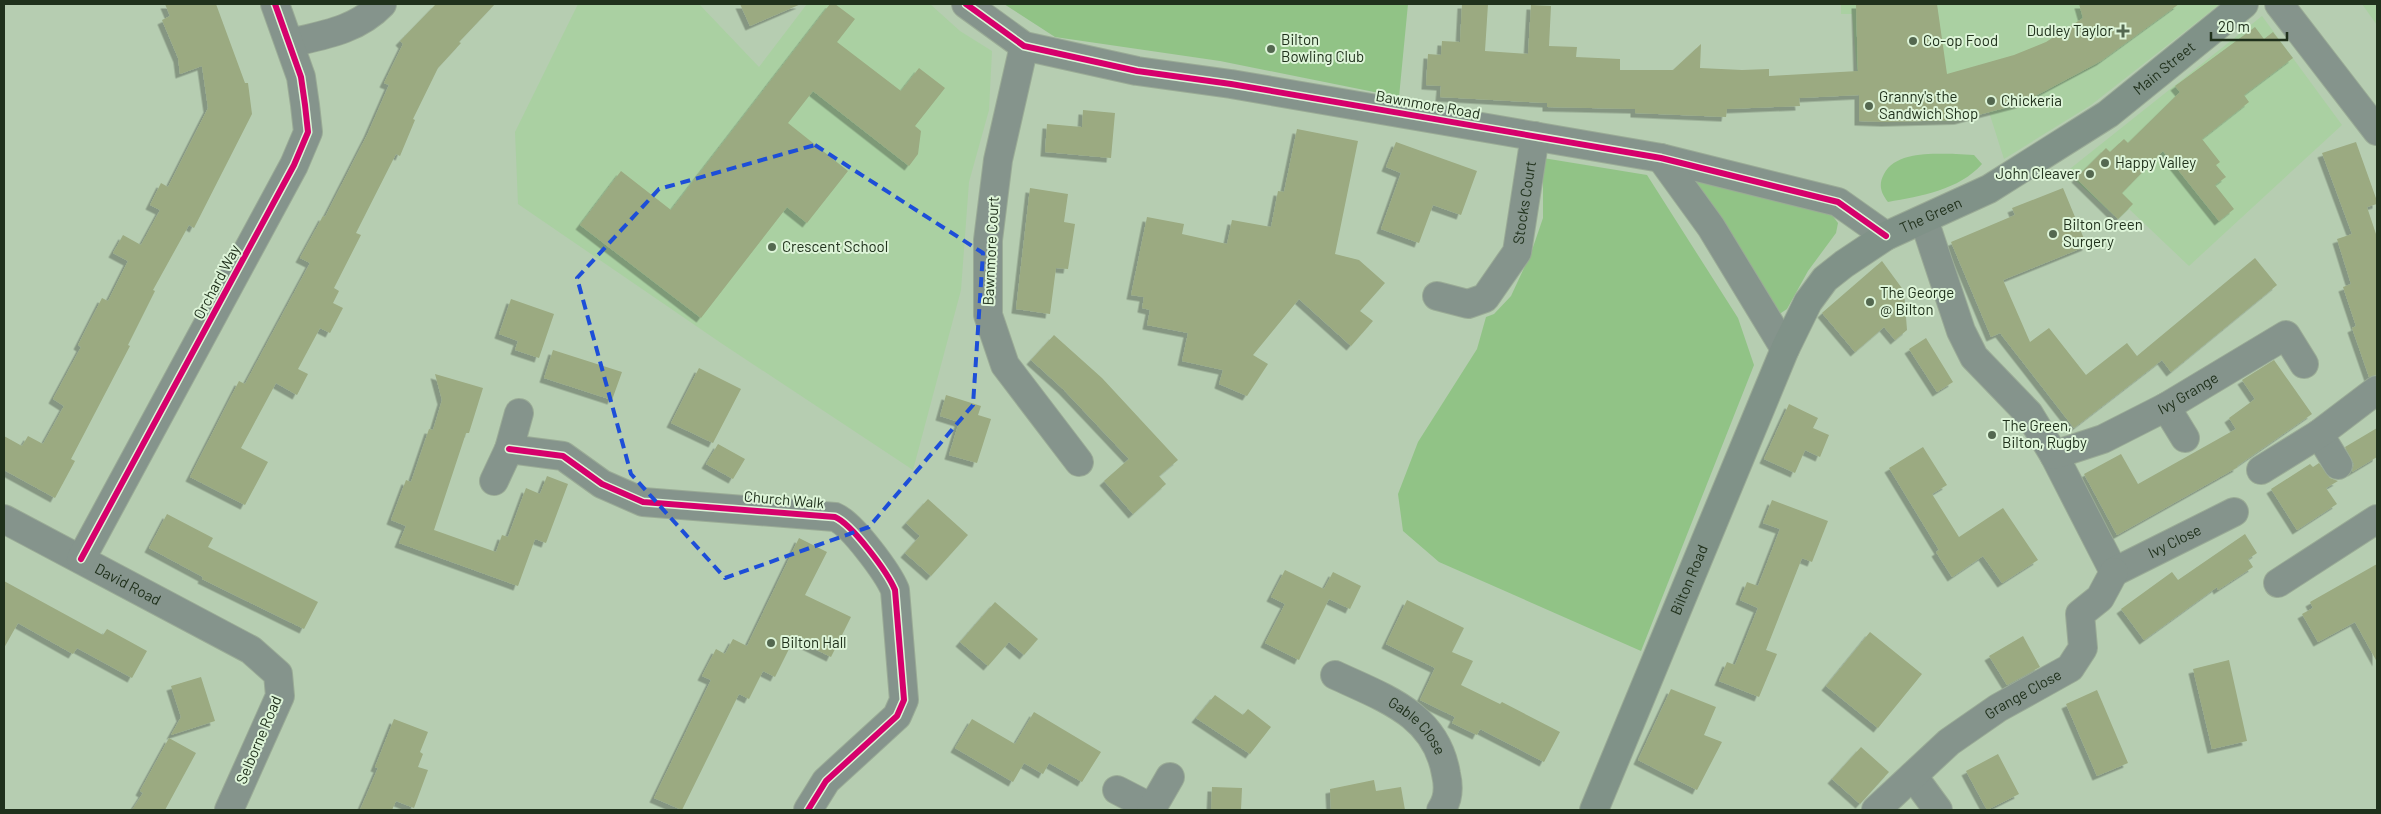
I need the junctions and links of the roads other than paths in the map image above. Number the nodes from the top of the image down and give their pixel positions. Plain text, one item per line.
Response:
1 (275, 4) edge
2 (382, 4) edge
3 (966, 4) edge
4 (2244, 4) edge
5 (2279, 4) edge
6 (290, 43) junction
7 (1024, 46) junction
8 (2108, 114) joint
9 (2377, 131) edge
10 (1535, 136) junction
11 (1661, 158) junction
12 (1924, 220) junction
13 (1886, 236) junction
14 (1437, 296) dead end
15 (1785, 349) junction
16 (2304, 364) dead end
17 (2377, 390) edge
18 (2166, 407) junction
19 (519, 413) dead end
20 (2320, 434) junction
21 (2185, 438) dead end
22 (509, 449) junction
23 (2054, 455) junction
24 (1079, 462) dead end
25 (2338, 466) dead end
26 (2261, 470) dead end
27 (494, 481) dead end
28 (2234, 512) dead end
29 (4, 519) edge
30 (2377, 519) edge
31 (81, 559) junction
32 (2114, 572) junction
33 (2278, 583) dead end
34 (252, 650) joint
35 (1336, 674) dead end
36 (1913, 776) junction
37 (1170, 777) dead end
38 (1117, 790) dead end
39 (1151, 809) edge
40 (229, 810) edge
41 (808, 810) edge
42 (1441, 810) edge
43 (1594, 810) edge
44 (1876, 810) edge
45 (1938, 810) edge

1 - 6 street, Orchard Way
2 - 6 street
3 - 7 street, Bawnmore Road
4 - 8 main road, Main Street
5 - 9 street
6 - 31 street, Orchard Way
7 - 10 street, Bawnmore Road
7 - 24 street, Bawnmore Court
8 - 12 main road, The Green
10 - 11 street, Bawnmore Road
10 - 14 street, Stocks Court
11 - 13 street, Bawnmore Road
11 - 15 street
12 - 13 main road, The Green
12 - 23 street
13 - 15 main road, The Green
15 - 43 main road, Bilton Road
16 - 18 street, Ivy Grange
17 - 20 street
18 - 21 street
18 - 23 street, Ivy Grange
19 - 22 street
20 - 25 street
20 - 26 street
22 - 27 street
22 - 41 street, Church Walk
23 - 32 street
28 - 32 street, Ivy Close
29 - 31 street, David Road
30 - 33 street
31 - 34 street, David Road
32 - 36 street, Grange Close
34 - 40 street, Selborne Road
35 - 42 street, Gable Close
36 - 44 street, Grange Close
36 - 45 street
37 - 39 street
38 - 39 street

